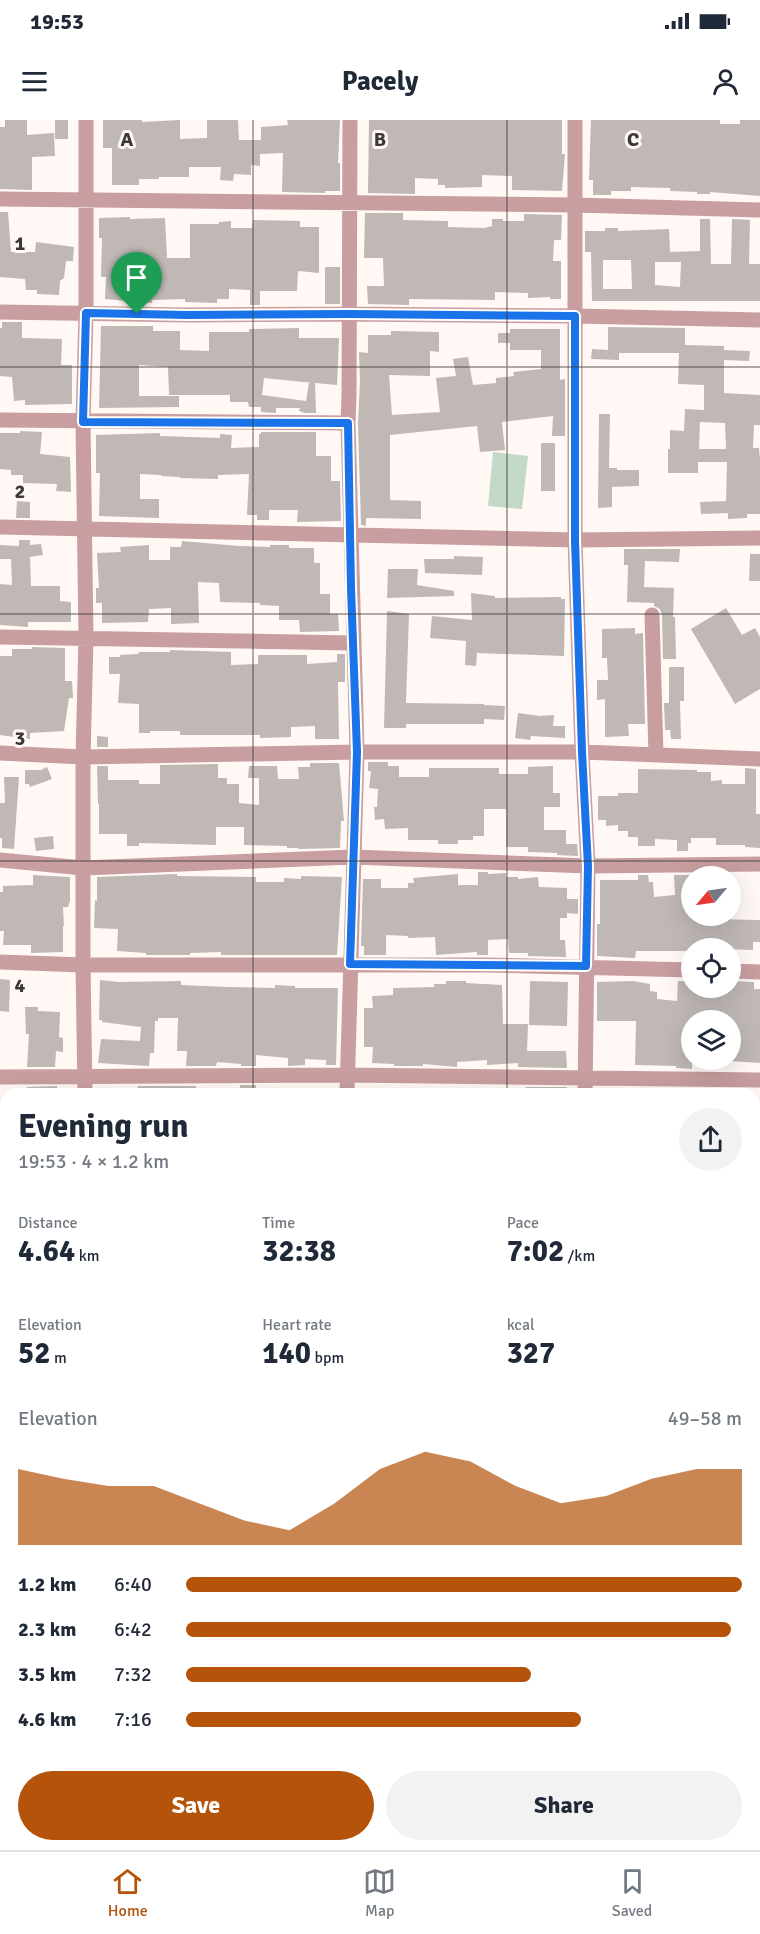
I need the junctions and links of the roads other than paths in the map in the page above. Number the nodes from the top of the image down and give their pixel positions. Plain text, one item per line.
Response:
1 (86, 120) edge
2 (350, 120) edge
3 (575, 120) edge
4 (0, 199) edge
5 (85, 200) junction
6 (349, 203) junction
7 (574, 205) junction
8 (760, 210) edge
9 (0, 312) edge
10 (86, 313) junction
11 (349, 314) junction
12 (575, 316) junction
13 (760, 320) edge
14 (0, 420) edge
15 (83, 422) junction
16 (348, 423) junction
17 (0, 527) edge
18 (85, 528) junction
19 (350, 534) junction
20 (760, 538) edge
21 (575, 540) junction
22 (652, 615) dead end
23 (0, 637) edge
24 (86, 639) junction
25 (352, 643) junction
26 (357, 752) junction
27 (582, 752) junction
28 (0, 753) edge
29 (656, 755) junction
30 (83, 757) junction
31 (760, 759) edge
32 (352, 857) junction
33 (0, 860) edge
34 (760, 864) edge
35 (588, 866) junction
36 (83, 868) junction
37 (0, 962) edge
38 (350, 964) junction
39 (83, 965) junction
40 (586, 966) junction
41 (681, 970) edge
42 (741, 971) edge
43 (760, 972) edge
44 (347, 1075) junction
45 (0, 1077) edge
46 (86, 1077) junction
47 (760, 1080) edge
48 (585, 1086) edge
49 (85, 1088) edge
50 (347, 1088) edge

1 - 5 street
2 - 6 street
3 - 7 street
4 - 5 street
5 - 6 street
5 - 10 street
6 - 7 street
6 - 11 street
7 - 8 street
7 - 12 street
9 - 10 street
10 - 11 street
10 - 15 street
11 - 12 street
11 - 16 street
12 - 13 street
12 - 21 street
14 - 15 street
15 - 16 street
15 - 18 street
16 - 19 street
17 - 18 street
18 - 19 street
18 - 24 street
19 - 21 street
19 - 25 street
20 - 21 street
21 - 27 street
22 - 29 street
23 - 24 street
24 - 25 street
24 - 30 street
25 - 26 street
26 - 27 street
26 - 30 street
26 - 32 street
27 - 29 street
27 - 35 street
28 - 30 street
29 - 31 street
30 - 36 street
32 - 35 street
32 - 36 street
32 - 38 street
33 - 36 street
34 - 35 street
35 - 40 street
36 - 39 street
37 - 39 street
38 - 39 street
38 - 40 street
38 - 44 street
39 - 46 street
40 - 41 street
40 - 48 street
42 - 43 street
44 - 46 street
44 - 48 street
44 - 50 street
45 - 46 street
46 - 49 street
47 - 48 street

